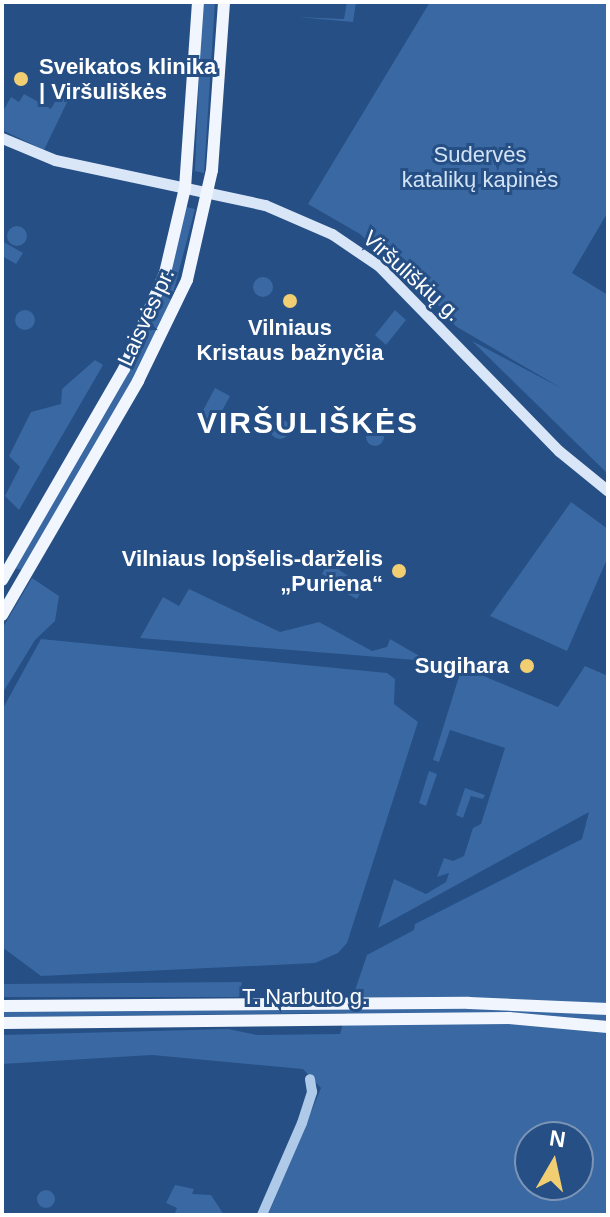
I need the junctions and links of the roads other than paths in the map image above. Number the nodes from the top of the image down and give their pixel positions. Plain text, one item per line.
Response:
1 (198, 2) edge
2 (224, 2) edge
3 (2, 138) edge
4 (185, 188) junction
5 (209, 193) junction
6 (608, 491) edge
7 (2, 582) edge
8 (8, 594) edge
9 (2, 615) edge
10 (2, 1006) edge
11 (608, 1009) edge
12 (2, 1023) edge
13 (608, 1027) edge
14 (310, 1079) dead end
15 (262, 1215) edge

1 - 4 main road, Laisvės pr.
2 - 5 main road, Laisvės pr.
3 - 4 main road, Viršuliškių g.
4 - 5 main road, Viršuliškių g.
4 - 7 main road, Laisvės pr.
5 - 6 main road, Viršuliškių g.
5 - 8 main road, Laisvės pr.
7 - 8 main road
8 - 9 main road, Laisvės pr.
10 - 11 main road, T. Narbuto g.
12 - 13 main road, T. Narbuto g.
14 - 15 street

